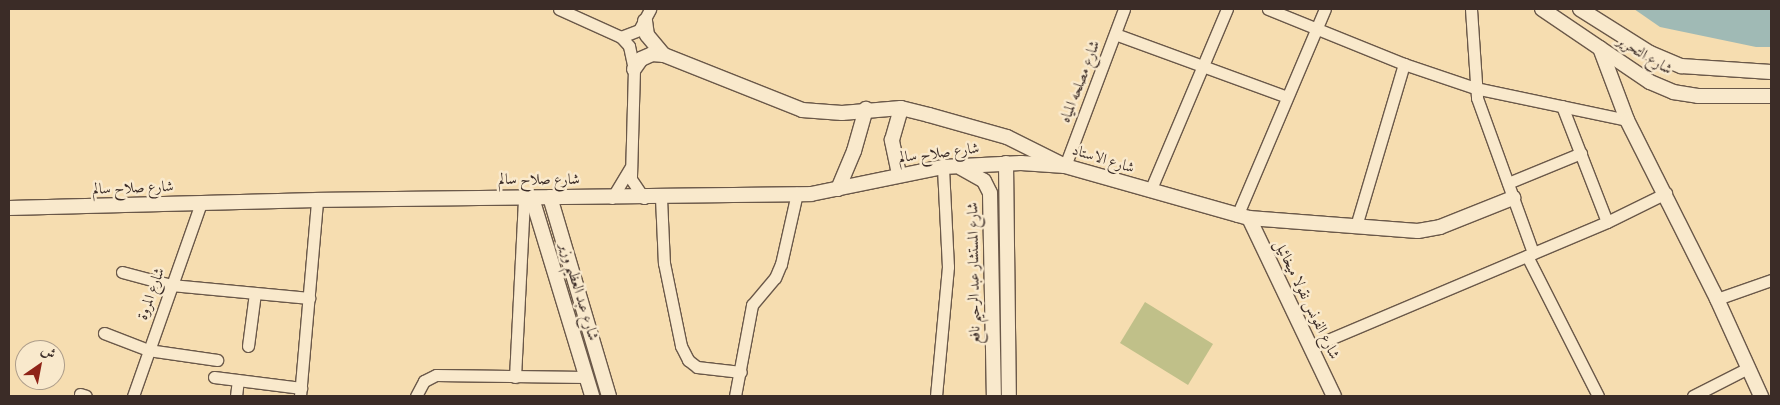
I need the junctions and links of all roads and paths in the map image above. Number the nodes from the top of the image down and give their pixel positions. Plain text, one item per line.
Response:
1 (559, 9) edge
2 (1124, 9) edge
3 (1227, 9) edge
4 (1268, 9) edge
5 (1325, 9) edge
6 (1471, 9) edge
7 (1542, 9) edge
8 (1580, 9) edge
9 (648, 15) edge
10 (1315, 29) junction
11 (1115, 34) junction
12 (621, 37) junction
13 (1600, 48) junction
14 (664, 55) junction
15 (1404, 64) junction
16 (1202, 67) junction
17 (634, 69) junction
18 (1771, 72) edge
19 (1475, 88) junction
20 (1771, 96) edge
21 (1287, 97) junction
22 (1562, 106) junction
23 (902, 108) junction
24 (866, 109) junction
25 (1627, 120) junction
26 (1581, 153) junction
27 (1006, 163) junction
28 (1065, 166) junction
29 (630, 167) junction
30 (943, 167) junction
31 (958, 167) junction
32 (899, 174) junction
33 (1508, 183) junction
34 (838, 189) junction
35 (1150, 190) junction
36 (797, 193) junction
37 (1666, 193) junction
38 (528, 197) junction
39 (550, 198) junction
40 (612, 198) junction
41 (644, 198) junction
42 (661, 198) junction
43 (1513, 198) junction
44 (317, 200) junction
45 (201, 203) junction
46 (9, 208) edge
47 (1243, 217) junction
48 (1607, 222) junction
49 (1356, 226) junction
50 (1530, 254) junction
51 (122, 272) dead end
52 (1771, 280) edge
53 (171, 285) junction
54 (255, 293) junction
55 (309, 298) junction
56 (1717, 299) junction
57 (104, 333) dead end
58 (248, 346) dead end
59 (1311, 347) junction
60 (148, 350) junction
61 (217, 360) dead end
62 (1748, 368) junction
63 (741, 372) junction
64 (214, 377) dead end
65 (515, 377) junction
66 (586, 377) junction
67 (238, 380) junction
68 (303, 394) edge
69 (133, 396) edge
70 (236, 396) edge
71 (416, 396) edge
72 (592, 396) edge
73 (610, 396) edge
74 (735, 396) edge
75 (936, 396) edge
76 (994, 396) edge
77 (1010, 396) edge
78 (1334, 396) edge
79 (1598, 396) edge
80 (1693, 396) edge
81 (1761, 396) edge

1 - 12 street
2 - 11 street, شارع مصلحه المياه
3 - 16 street
4 - 10 street
5 - 10 street
6 - 19 street
7 - 13 street, شارع التحرير
8 - 18 street, شارع التحرير
9 - 12 street
9 - 14 street, شارع الاستاد
10 - 15 street
10 - 21 street
11 - 16 street
11 - 28 street, شارع مصلحه المياه
12 - 17 street
13 - 20 street, شارع التحرير
13 - 25 street
14 - 17 street
14 - 24 street, شارع الاستاد
15 - 19 street
15 - 49 street
16 - 21 street
16 - 35 street
17 - 29 street
19 - 22 street
19 - 33 street
21 - 47 street
22 - 25 street
22 - 26 street
23 - 24 street, شارع الاستاد
23 - 28 street, شارع الاستاد
23 - 32 street
24 - 34 street
25 - 37 street
26 - 33 street
26 - 48 street
27 - 28 street, شارع صلاح سالم
27 - 31 street, شارع صلاح سالم
27 - 77 street
28 - 35 street, شارع الاستاد
29 - 40 street
29 - 41 street
30 - 31 street, شارع صلاح سالم
30 - 32 street, شارع صلاح سالم
30 - 75 street
31 - 76 street, شارع المستشار عبد الرحيم نافع
32 - 34 street, شارع صلاح سالم
33 - 43 street
34 - 36 street, شارع صلاح سالم
35 - 47 street, شارع الاستاد
36 - 42 street, شارع صلاح سالم
36 - 63 street
37 - 48 street
37 - 56 street
38 - 39 street, شارع صلاح سالم
38 - 44 street, شارع صلاح سالم
38 - 65 street
38 - 66 street, شارع عبد العظيم وزير
39 - 40 street, شارع صلاح سالم
39 - 73 street, شارع عبد العظيم وزير
40 - 41 street, شارع صلاح سالم
41 - 42 street, شارع صلاح سالم
42 - 63 street
43 - 49 street, شارع الاستاد
43 - 50 street
44 - 45 street, شارع صلاح سالم
44 - 55 street
45 - 46 street, شارع صلاح سالم
45 - 53 street, شارع المروة
47 - 49 street, شارع الاستاد
47 - 59 street, شارع الفونس نقولا ميخائيل
48 - 50 street
50 - 59 street
50 - 79 street
51 - 53 street
52 - 56 street
53 - 54 street
53 - 60 street, شارع المروة
54 - 55 street
54 - 58 street
55 - 68 street
56 - 62 street
57 - 60 street
59 - 78 street, شارع الفونس نقولا ميخائيل
60 - 61 street
60 - 69 street, شارع المروة
62 - 80 street
62 - 81 street
63 - 74 street
64 - 67 street
65 - 66 street
65 - 71 street
66 - 72 street, شارع عبد العظيم وزير
67 - 68 street
67 - 70 street

